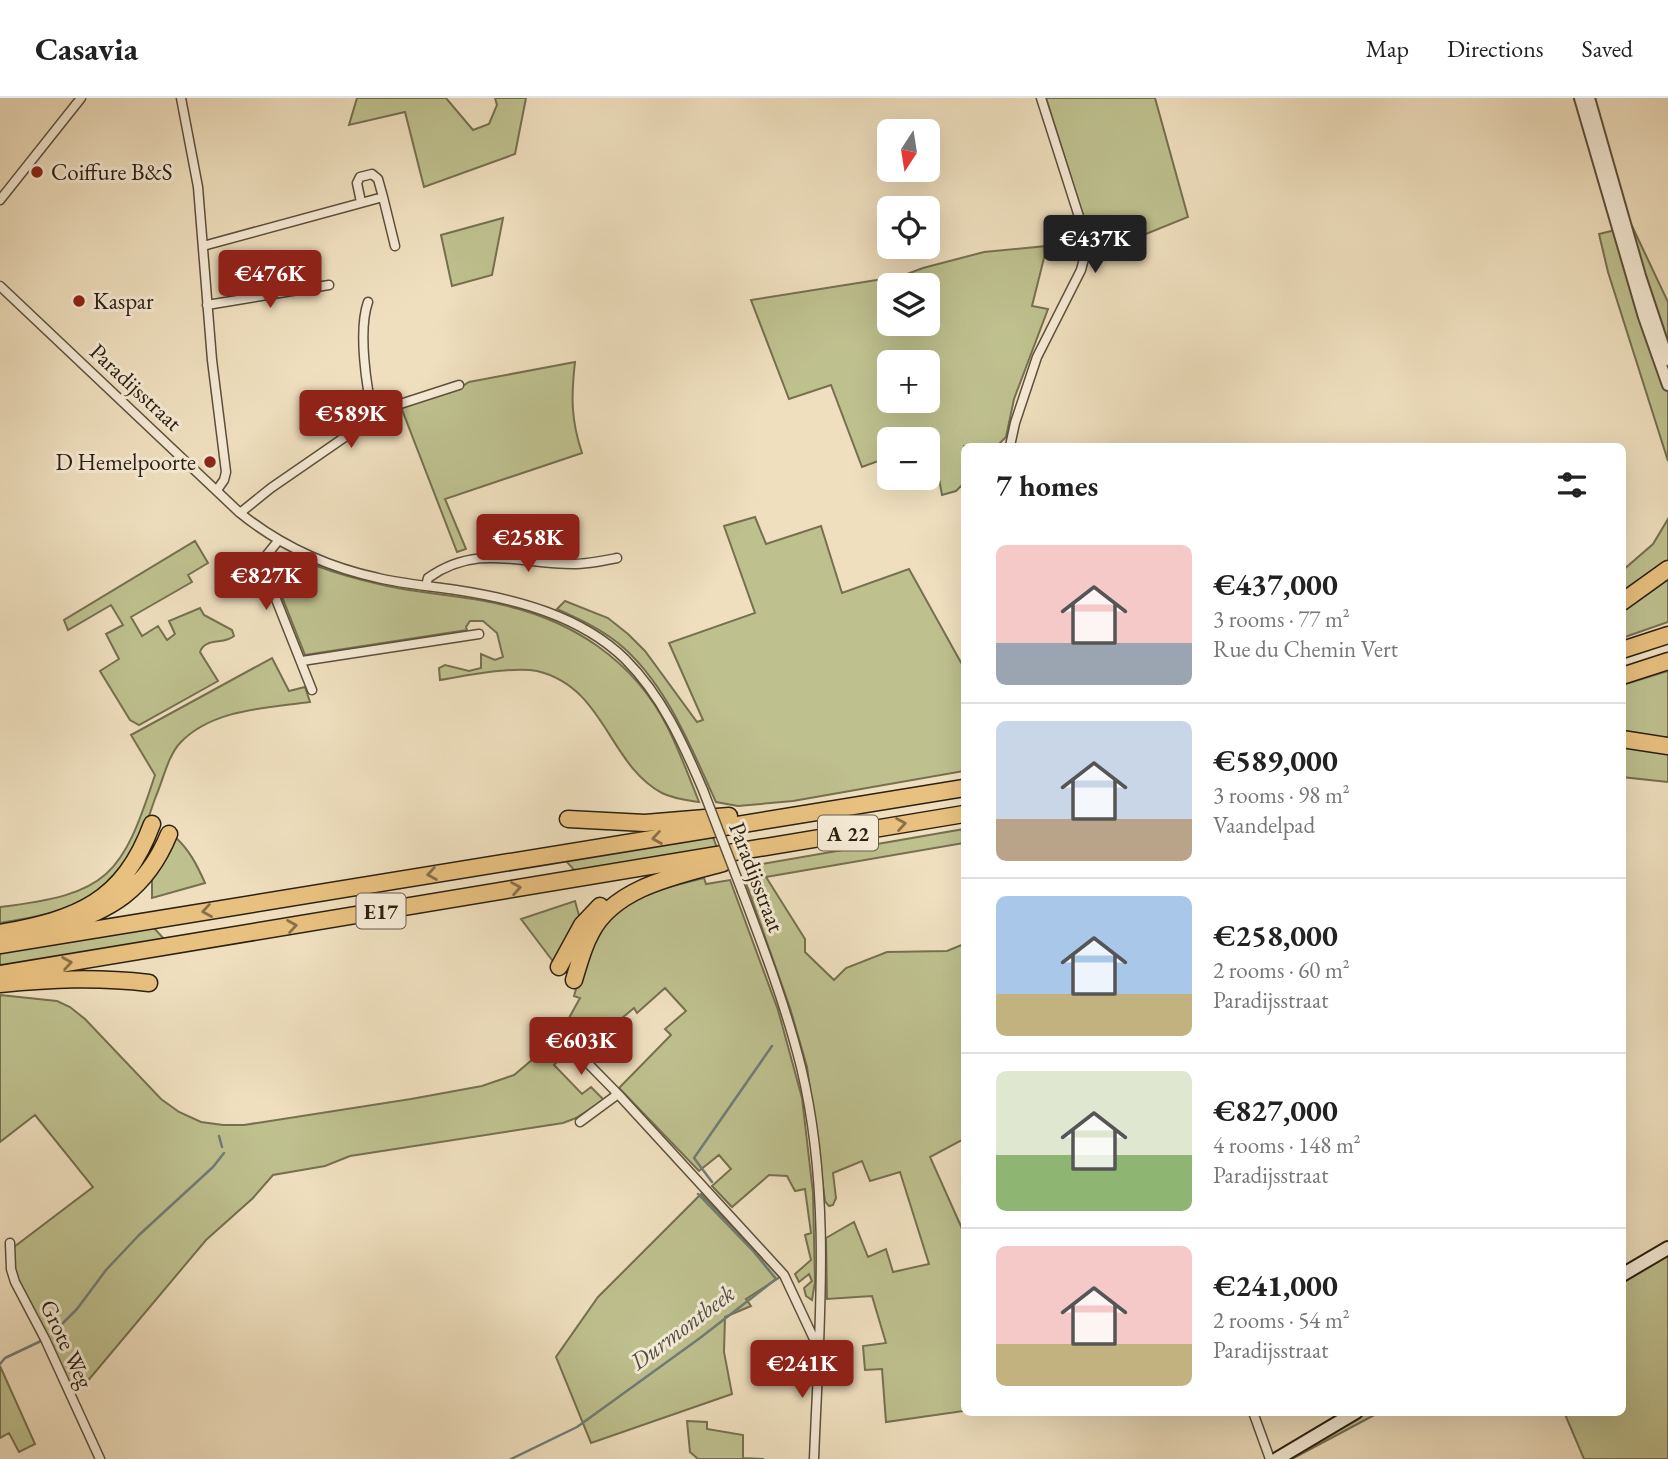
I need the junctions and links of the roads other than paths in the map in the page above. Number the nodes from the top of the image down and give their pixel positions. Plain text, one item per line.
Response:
1 (81, 98) edge
2 (181, 98) edge
3 (1041, 98) edge
4 (1580, 98) edge
5 (1589, 98) edge
6 (383, 197) junction
7 (0, 200) edge
8 (361, 202) junction
9 (203, 246) junction
10 (396, 246) dead end
11 (329, 285) dead end
12 (0, 286) edge
13 (368, 302) dead end
14 (207, 305) junction
15 (1668, 360) edge
16 (459, 385) dead end
17 (1668, 385) edge
18 (374, 417) junction
19 (1011, 443) edge
20 (217, 490) junction
21 (240, 513) junction
22 (278, 541) junction
23 (617, 558) dead end
24 (1668, 569) edge
25 (1668, 576) edge
26 (426, 586) junction
27 (1626, 599) edge
28 (1626, 600) edge
29 (479, 634) dead end
30 (1668, 635) edge
31 (1626, 649) edge
32 (1668, 661) edge
33 (302, 662) junction
34 (1626, 675) edge
35 (312, 690) dead end
36 (1626, 740) edge
37 (1668, 746) edge
38 (961, 788) edge
39 (839, 808) junction
40 (961, 814) edge
41 (568, 819) dead end
42 (152, 824) dead end
43 (748, 824) joint
44 (169, 834) dead end
45 (816, 838) junction
46 (761, 847) joint
47 (736, 860) junction
48 (0, 935) edge
49 (0, 945) edge
50 (559, 967) dead end
51 (0, 974) edge
52 (574, 979) dead end
53 (149, 983) dead end
54 (0, 984) edge
55 (563, 1038) dead end
56 (618, 1094) junction
57 (580, 1122) dead end
58 (10, 1243) dead end
59 (1668, 1250) edge
60 (1626, 1273) edge
61 (819, 1342) junction
62 (1254, 1416) edge
63 (1349, 1416) edge
64 (100, 1459) edge
65 (814, 1459) edge
66 (1270, 1459) edge
67 (1277, 1459) edge

1 - 7 street
2 - 9 street
3 - 19 street
4 - 17 street
5 - 15 street
6 - 8 street
6 - 8 street
6 - 10 street
8 - 9 street
9 - 14 street
11 - 14 street
12 - 20 street, Paradijsstraat
13 - 18 street
14 - 20 street
16 - 18 street
18 - 21 street
20 - 21 street, Paradijsstraat
21 - 22 street, Paradijsstraat
22 - 26 street, Paradijsstraat
22 - 33 street
23 - 26 street
24 - 27 highway
25 - 28 highway
26 - 61 street, Paradijsstraat, bridge
29 - 33 street
30 - 31 highway
32 - 34 highway
33 - 35 street
36 - 37 highway
38 - 39 highway, A 22
39 - 41 highway
39 - 43 highway, A 22
45 -> 40 highway, A 22
42 - 48 highway
43 -> 49 highway, E17
44 - 48 highway
45 - 46 highway, A 22
45 - 47 highway
51 -> 46 highway, E17
47 - 50 highway
47 - 52 highway
53 - 54 highway
55 - 56 street
56 - 57 street
56 - 61 street
58 - 64 street, Grote Weg
59 - 60 main road
61 - 65 street, Paradijsstraat
62 - 66 street
63 - 67 main road

